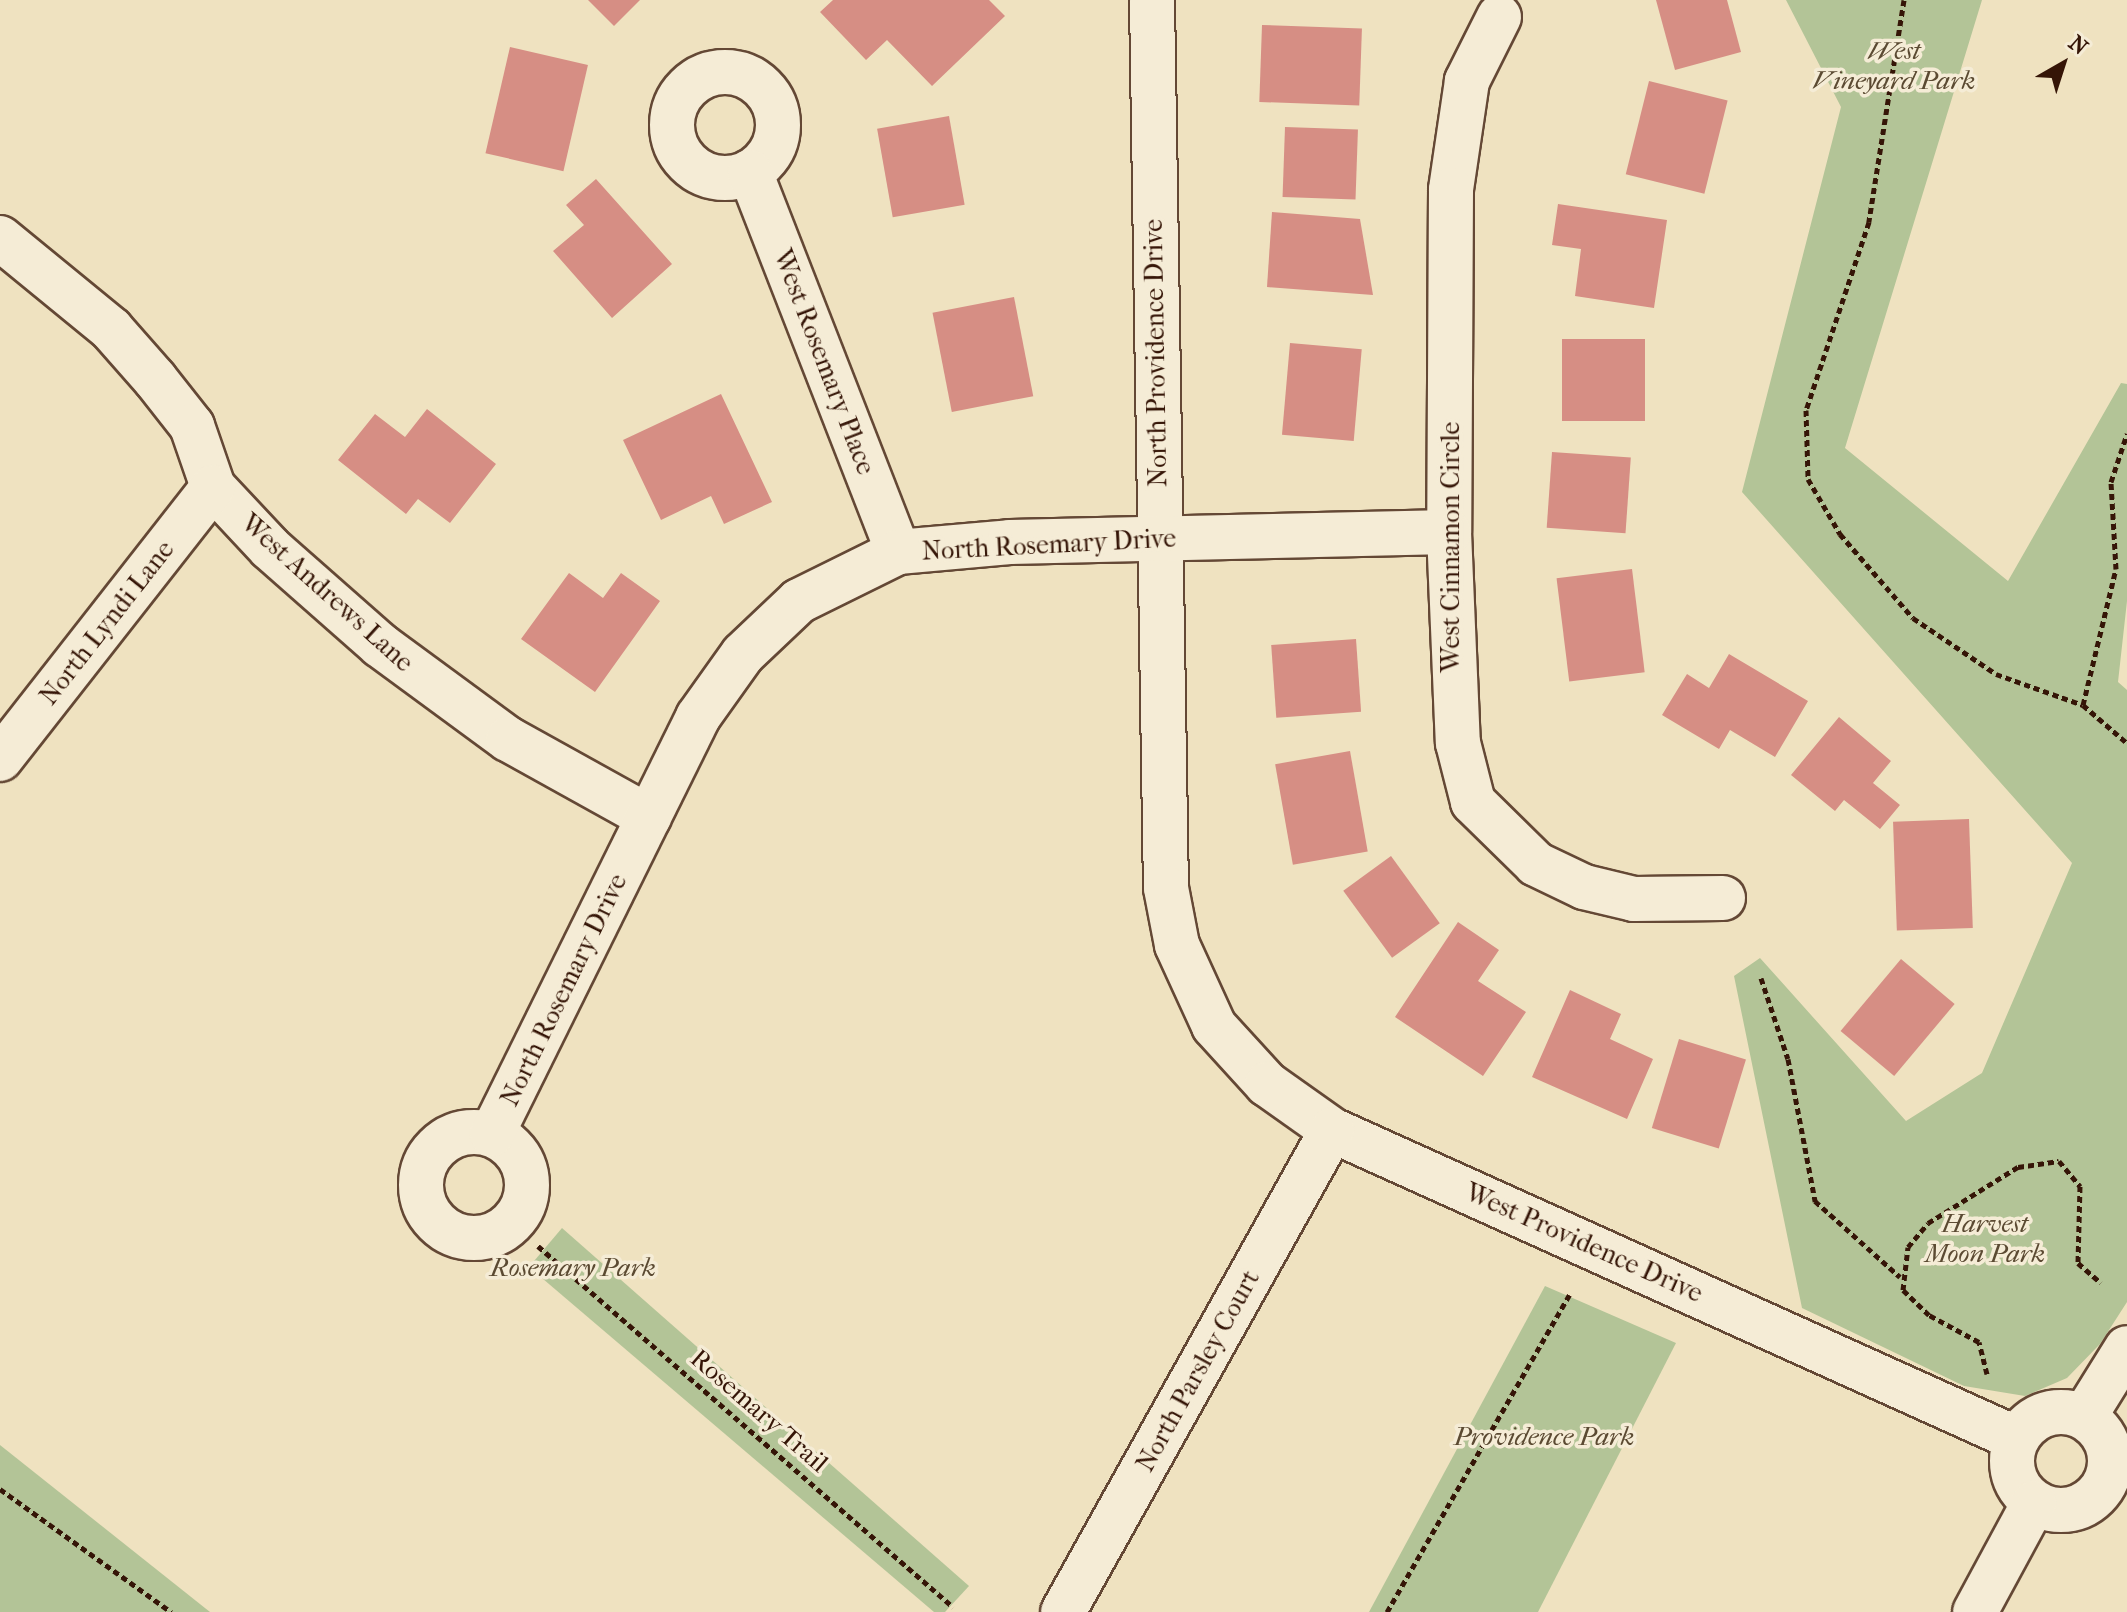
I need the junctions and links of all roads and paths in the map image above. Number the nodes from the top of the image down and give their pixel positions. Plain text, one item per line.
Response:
1 (1152, 0) edge
2 (1904, 0) edge
3 (1499, 17) dead end
4 (750, 172) dead end
5 (0, 238) edge
6 (2127, 434) edge
7 (213, 487) junction
8 (1449, 532) junction
9 (1159, 539) junction
10 (898, 552) junction
11 (2083, 705) junction
12 (2127, 743) edge
13 (0, 759) edge
14 (649, 817) junction
15 (1723, 898) dead end
16 (1761, 978) dead end
17 (1194, 991) joint
18 (1332, 1130) junction
19 (492, 1134) dead end
20 (538, 1246) dead end
21 (1901, 1277) junction
22 (2101, 1283) dead end
23 (1569, 1295) dead end
24 (2127, 1348) edge
25 (1987, 1374) dead end
26 (2084, 1417) junction
27 (2017, 1439) junction
28 (2118, 1482) edge
29 (0, 1489) edge
30 (2034, 1503) junction
31 (953, 1607) dead end
32 (171, 1612) edge
33 (1063, 1612) edge
34 (1387, 1612) edge
35 (1975, 1612) edge

1 - 9 street, North Providence Drive
2 - 11 path
3 - 8 street, West Cinnamon Circle
4 - 10 street, West Rosemary Place
5 - 7 street, West Andrews Lane
6 - 11 path
7 - 13 street, North Lyndi Lane
7 - 14 street, West Andrews Lane
8 - 9 street, North Rosemary Drive
8 - 15 street, West Cinnamon Circle
9 - 10 street, North Rosemary Drive
9 - 17 street, North Providence Drive
10 - 14 street, North Rosemary Drive
11 - 12 path
14 - 19 street, North Rosemary Drive
16 - 21 path
17 - 18 street, West Providence Drive
18 - 27 street, West Providence Drive
18 - 33 street, North Parsley Court
20 - 31 path, Rosemary Trail
21 - 22 path
21 - 25 path
23 - 34 path
24 - 26 street
26 - 27 street
26 - 28 street
27 - 30 street
28 - 30 street
29 - 32 path
30 - 35 street

